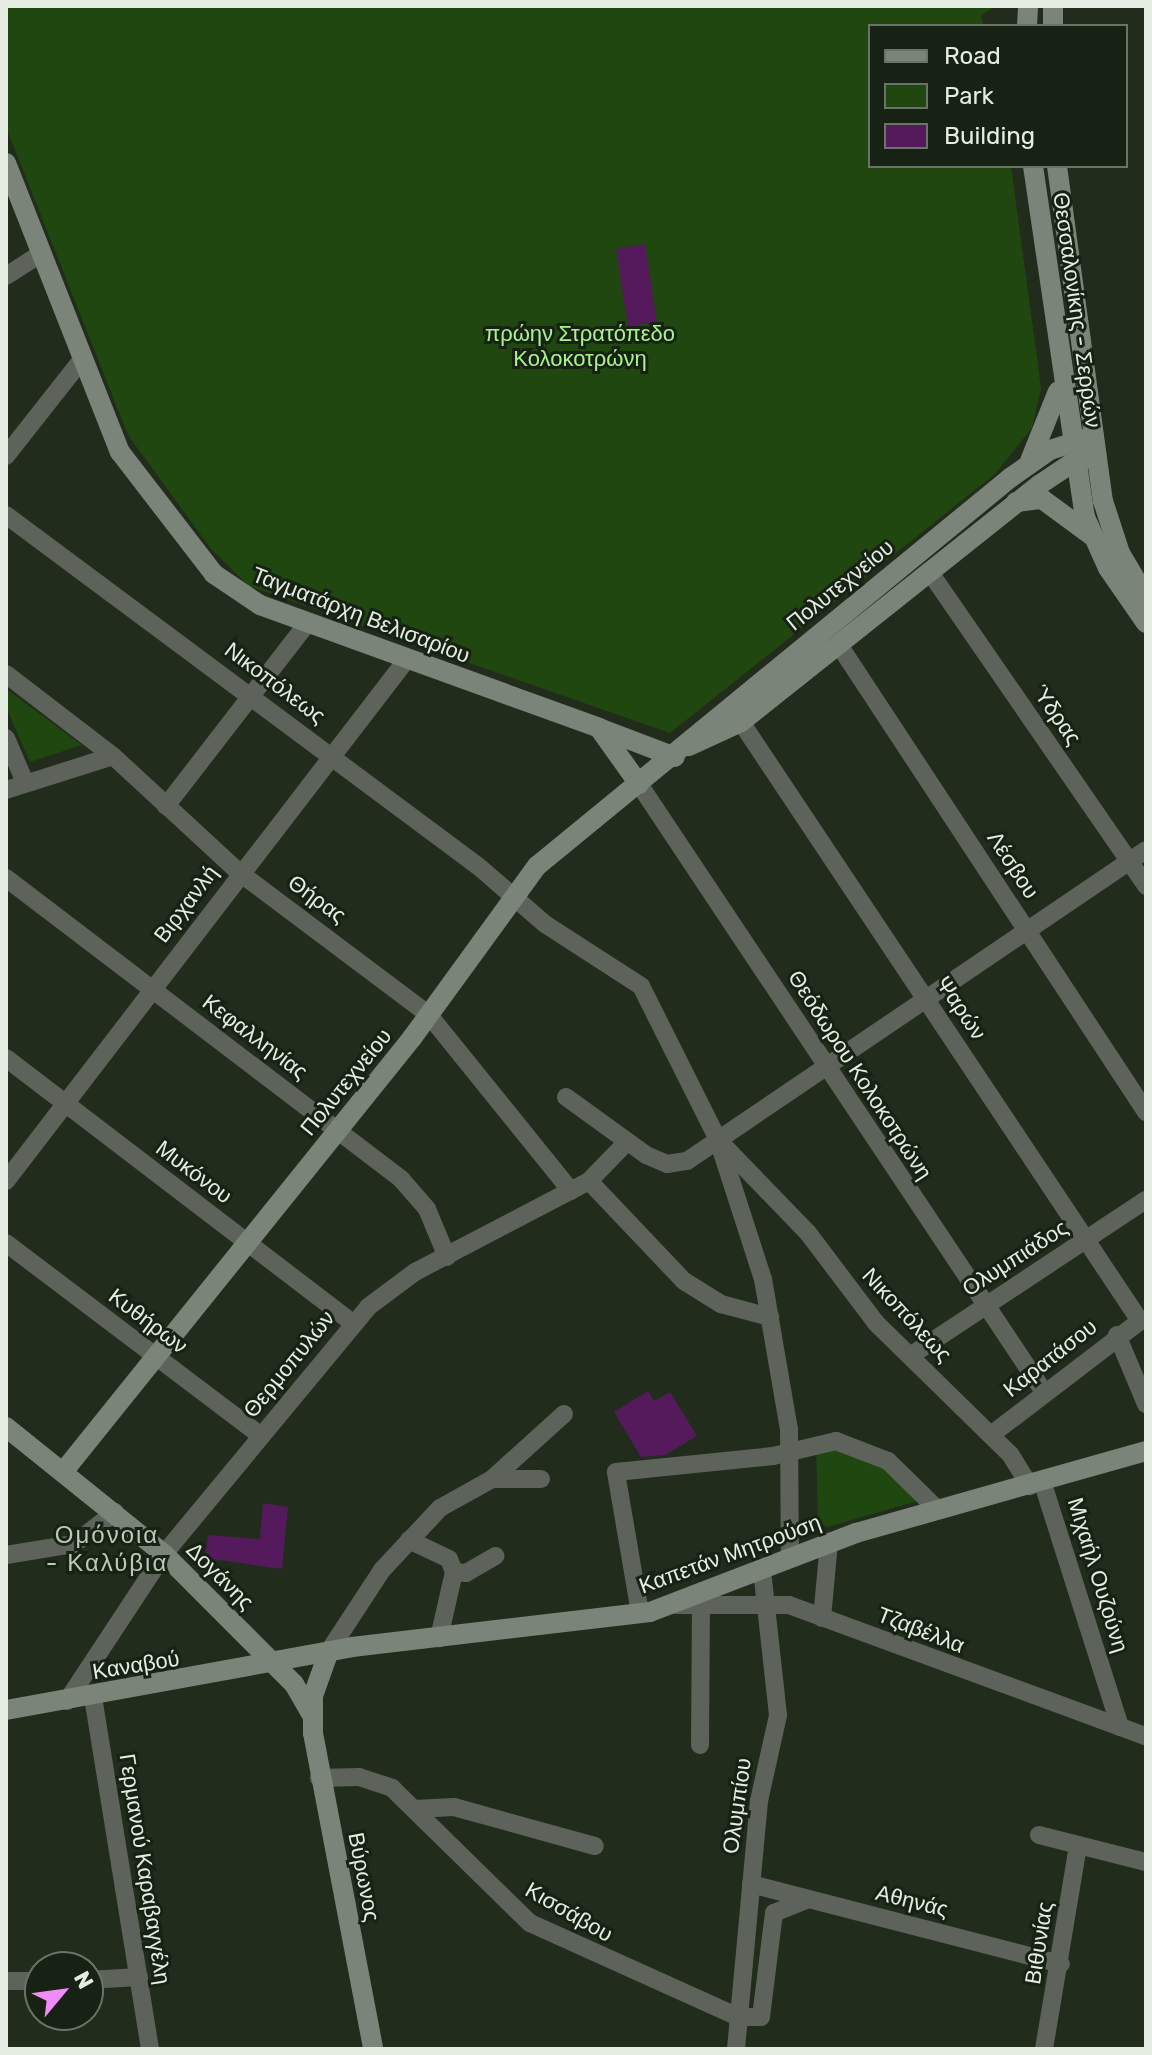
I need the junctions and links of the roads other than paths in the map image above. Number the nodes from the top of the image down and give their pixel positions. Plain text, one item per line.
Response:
1 (6, 163) edge
2 (1033, 168) edge
3 (1057, 168) edge
4 (42, 253) junction
5 (6, 276) edge
6 (83, 358) junction
7 (1060, 375) junction
8 (1095, 446) junction
9 (1073, 451) junction
10 (6, 456) edge
11 (1026, 467) junction
12 (1016, 502) junction
13 (6, 515) edge
14 (1092, 537) junction
15 (929, 571) junction
16 (1146, 597) edge
17 (308, 622) junction
18 (1146, 623) edge
19 (839, 645) junction
20 (407, 659) junction
21 (6, 674) edge
22 (252, 695) junction
23 (741, 722) junction
24 (599, 728) junction
25 (6, 738) edge
26 (682, 752) junction
27 (331, 754) junction
28 (113, 756) junction
29 (24, 780) junction
30 (639, 784) junction
31 (6, 790) edge
32 (166, 806) junction
33 (1146, 850) edge
34 (1130, 862) junction
35 (240, 873) junction
36 (6, 878) edge
37 (1146, 886) edge
38 (512, 895) junction
39 (1028, 932) junction
40 (152, 989) junction
41 (927, 1001) junction
42 (429, 1015) junction
43 (6, 1058) edge
44 (827, 1068) junction
45 (566, 1097) dead end
46 (64, 1103) junction
47 (1146, 1112) edge
48 (339, 1130) junction
49 (718, 1140) junction
50 (626, 1143) junction
51 (6, 1181) edge
52 (589, 1181) junction
53 (571, 1191) junction
54 (1146, 1200) edge
55 (1087, 1239) junction
56 (6, 1243) edge
57 (247, 1243) junction
58 (447, 1257) junction
59 (987, 1305) junction
60 (770, 1317) junction
61 (1140, 1321) joint
62 (353, 1323) junction
63 (1117, 1335) junction
64 (910, 1356) junction
65 (155, 1357) junction
66 (1044, 1392) junction
67 (1146, 1404) edge
68 (564, 1414) dead end
69 (6, 1427) edge
70 (991, 1435) junction
71 (261, 1436) junction
72 (1146, 1451) edge
73 (791, 1453) junction
74 (63, 1472) junction
75 (492, 1479) junction
76 (541, 1479) dead end
77 (1036, 1485) junction
78 (938, 1510) junction
79 (115, 1512) junction
80 (409, 1540) junction
81 (829, 1542) junction
82 (164, 1554) junction
83 (6, 1555) edge
84 (495, 1556) dead end
85 (790, 1558) junction
86 (762, 1570) junction
87 (454, 1572) junction
88 (767, 1603) junction
89 (701, 1604) junction
90 (673, 1605) junction
91 (640, 1613) junction
92 (822, 1618) junction
93 (439, 1638) junction
94 (329, 1651) junction
95 (273, 1662) junction
96 (93, 1697) junction
97 (67, 1701) junction
98 (6, 1710) edge
99 (311, 1714) junction
100 (1120, 1727) junction
101 (1146, 1736) edge
102 (700, 1745) dead end
103 (319, 1778) junction
104 (414, 1809) junction
105 (1039, 1835) dead end
106 (1078, 1845) junction
107 (595, 1846) dead end
108 (1146, 1862) edge
109 (751, 1884) junction
110 (808, 1899) junction
111 (1061, 1964) junction
112 (139, 1977) junction
113 (104, 1979) edge
114 (738, 2017) junction
115 (150, 2049) edge
116 (373, 2049) edge
117 (736, 2049) edge
118 (1044, 2049) edge

1 - 4 main road, Ταγματάρχη Βελισαρίου
2 - 7 main road, Θεσσαλονίκης - Σερρών
3 - 8 main road, Θεσσαλονίκης - Σερρών
4 - 5 street
4 - 6 main road, Ταγματάρχη Βελισαρίου
6 - 10 street
6 - 17 main road, Ταγματάρχη Βελισαρίου
7 - 9 main road, Θεσσαλονίκης - Σερρών
7 - 11 main road
8 - 9 main road
8 - 16 main road, Θεσσαλονίκης - Σερρών
9 - 11 main road, Πολυτεχνείου
9 - 12 main road, Πολυτεχνείου
9 - 14 main road, Θεσσαλονίκης - Σερρών
11 - 26 main road, Πολυτεχνείου
12 - 14 main road
12 - 15 main road, Πολυτεχνείου
13 - 22 street, Νικοπόλεως
14 - 18 main road
15 - 19 main road, Πολυτεχνείου
15 - 34 street, Ύδρας
17 - 20 main road, Ταγματάρχη Βελισαρίου
17 - 22 street
19 - 23 main road, Πολυτεχνείου
19 - 39 street, Λέσβου
20 - 24 main road, Ταγματάρχη Βελισαρίου
20 - 27 street, Βιρχανλή
21 - 28 street, Θήρας
22 - 27 street, Νικοπόλεως
22 - 32 street
23 - 26 main road, Πολυτεχνείου
23 - 41 street, Ψαρών
24 - 26 main road, Ταγματάρχη Βελισαρίου
24 - 30 main road
25 - 29 street
26 - 30 main road, Πολυτεχνείου
27 - 35 street, Βιρχανλή
27 - 38 street, Νικοπόλεως
28 - 29 street
28 - 32 street, Θήρας
29 - 31 street
30 - 38 main road, Πολυτεχνείου
30 - 44 street, Θεόδωρου Κολοκοτρώνη
32 - 35 street, Θήρας
33 - 34 street
34 - 37 street, Ύδρας
34 - 39 street
35 - 40 street, Βιρχανλή
35 - 42 street, Θήρας
36 - 40 street, Κεφαλληνίας
38 - 42 main road, Πολυτεχνείου
38 - 49 street, Νικοπόλεως
39 - 41 street
39 - 47 street, Λέσβου
40 - 46 street, Βιρχανλή
40 - 48 street, Κεφαλληνίας
41 - 44 street
41 - 55 street, Ψαρών
42 - 48 main road, Πολυτεχνείου
42 - 53 street, Θήρας
43 - 46 street, Μυκόνου
44 - 49 street
44 - 59 street, Θεόδωρου Κολοκοτρώνη
45 - 50 street
46 - 51 street, Βιρχανλή
46 - 57 street, Μυκόνου
48 - 57 main road, Πολυτεχνείου
48 - 58 street, Κεφαλληνίας
49 - 50 street
49 - 60 street
49 - 64 street, Νικοπόλεως
50 - 52 street, Θερμοπυλών
52 - 53 street, Θερμοπυλών
52 - 60 street
53 - 58 street, Θερμοπυλών
54 - 55 street, Ολυμπιάδος
55 - 59 street, Ολυμπιάδος
55 - 61 street, Ψαρών
56 - 65 street, Κυθήρων
57 - 62 street, Μυκόνου
57 - 65 main road, Πολυτεχνείου
58 - 62 street, Θερμοπυλών
59 - 64 street, Ολυμπιάδος
59 - 66 street, Θεόδωρου Κολοκοτρώνη
60 - 73 street
61 - 63 street, Καρατάσου
62 - 71 street, Θερμοπυλών
63 - 66 street, Καρατάσου
63 - 67 street
64 - 70 street, Νικοπόλεως
65 - 71 street, Κυθήρων
65 - 74 main road, Πολυτεχνείου
66 - 70 street, Καρατάσου
68 - 75 street
69 - 74 main road, Δογάνης
70 - 77 street, Νικοπόλεως
71 - 82 street, Θερμοπυλών
72 - 77 main road, Καπετάν Μητρούση
73 - 78 street
73 - 85 street
73 - 91 street
74 - 79 main road, Δογάνης
75 - 76 street
75 - 80 street
77 - 78 main road, Καπετάν Μητρούση
77 - 100 street, Μιχαήλ Ουζούνη
78 - 81 main road, Καπετάν Μητρούση
79 - 82 main road, Δογάνης
79 - 83 street
80 - 87 street
80 - 94 street
81 - 85 main road, Καπετάν Μητρούση
81 - 92 street
82 - 95 main road, Δογάνης
82 - 97 street, Θερμοπυλών
84 - 87 street
85 - 86 main road, Καπετάν Μητρούση
86 - 88 street, Ολυμπίου
86 - 90 main road, Καπετάν Μητρούση
87 - 93 street
88 - 89 street, Τζαβέλλα
88 - 92 street, Τζαβέλλα
88 - 109 street, Ολυμπίου
89 - 90 street, Τζαβέλλα
89 - 102 street
90 - 91 main road, Καπετάν Μητρούση
91 - 93 main road, Καπετάν Μητρούση
92 - 100 street, Τζαβέλλα
93 - 94 main road, Καπετάν Μητρούση
94 - 95 main road, Καπετάν Μητρούση
94 - 99 main road
95 - 96 main road, Καναβού
95 - 99 main road, Δογάνης
96 - 97 main road, Καναβού
96 - 112 street, Γερμανού Καραβαγγέλη
97 - 98 main road, Καναβού
99 - 103 main road, Βύρωνος
100 - 101 street, Τζαβέλλα
103 - 104 street, Κισσάβου
103 - 116 main road, Βύρωνος
104 - 107 street
104 - 114 street, Κισσάβου
105 - 106 street
106 - 108 street
106 - 111 street, Βιθυνίας
109 - 110 street, Αθηνάς
109 - 114 street, Ολυμπίου
110 - 111 street, Αθηνάς
110 - 114 street
111 - 118 street, Βιθυνίας
112 - 113 street
112 - 115 street, Γερμανού Καραβαγγέλη
114 - 117 street, Ολυμπίου

